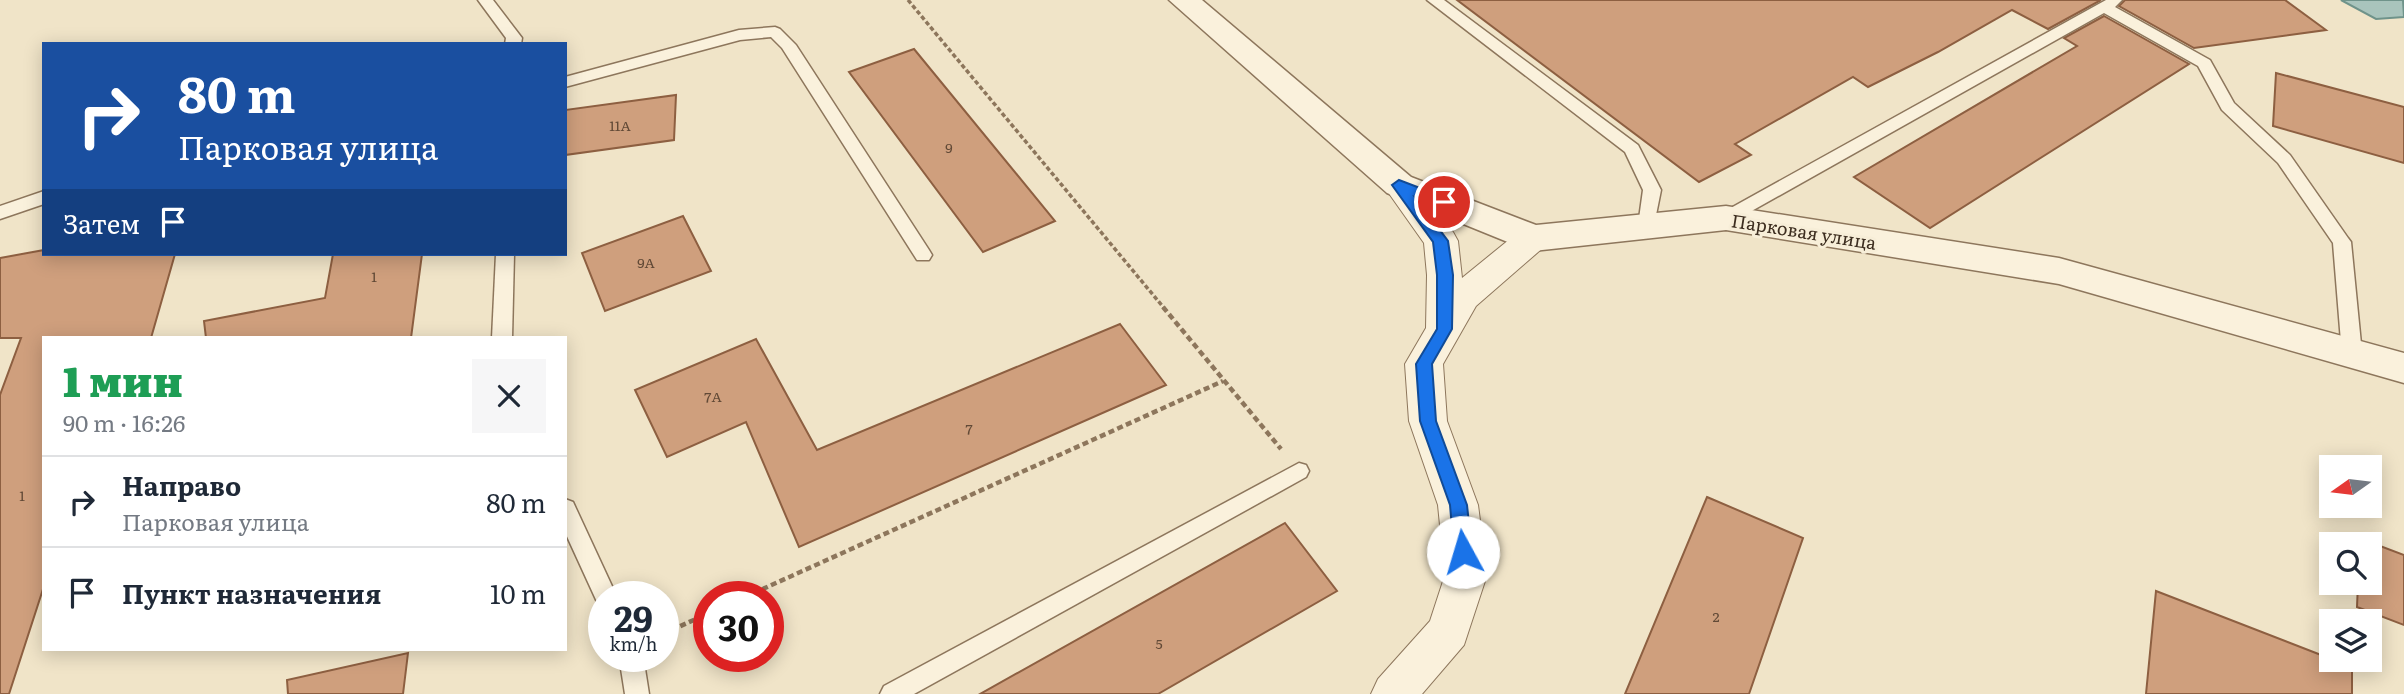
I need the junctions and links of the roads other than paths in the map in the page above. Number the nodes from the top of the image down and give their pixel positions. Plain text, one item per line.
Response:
1 (485, 0) edge
2 (1184, 0) edge
3 (1434, 0) edge
4 (2110, 3) edge
5 (513, 42) edge
6 (567, 81) edge
7 (1399, 185) junction
8 (42, 198) edge
9 (0, 213) edge
10 (1726, 218) junction
11 (1647, 226) junction
12 (1533, 237) junction
13 (923, 255) dead end
14 (505, 256) edge
15 (1444, 329) junction
16 (502, 336) edge
17 (2352, 354) junction
18 (2404, 368) edge
19 (1299, 471) road end
20 (567, 512) edge
21 (599, 581) edge
22 (634, 672) edge
23 (637, 694) edge
24 (892, 694) edge
25 (1394, 694) edge

1 - 5 lane
2 - 7 street, Парковая улица
3 - 11 lane
4 - 10 lane
4 - 17 lane
6 - 13 lane
7 - 12 street, Парковая улица
7 - 15 street
8 - 9 lane
10 - 11 street, Парковая улица
10 - 17 street, Парковая улица
11 - 12 street, Парковая улица
12 - 15 street
14 - 16 lane
15 - 25 street
17 - 18 street, Парковая улица
19 - 24 lane
20 - 21 lane
22 - 23 lane

